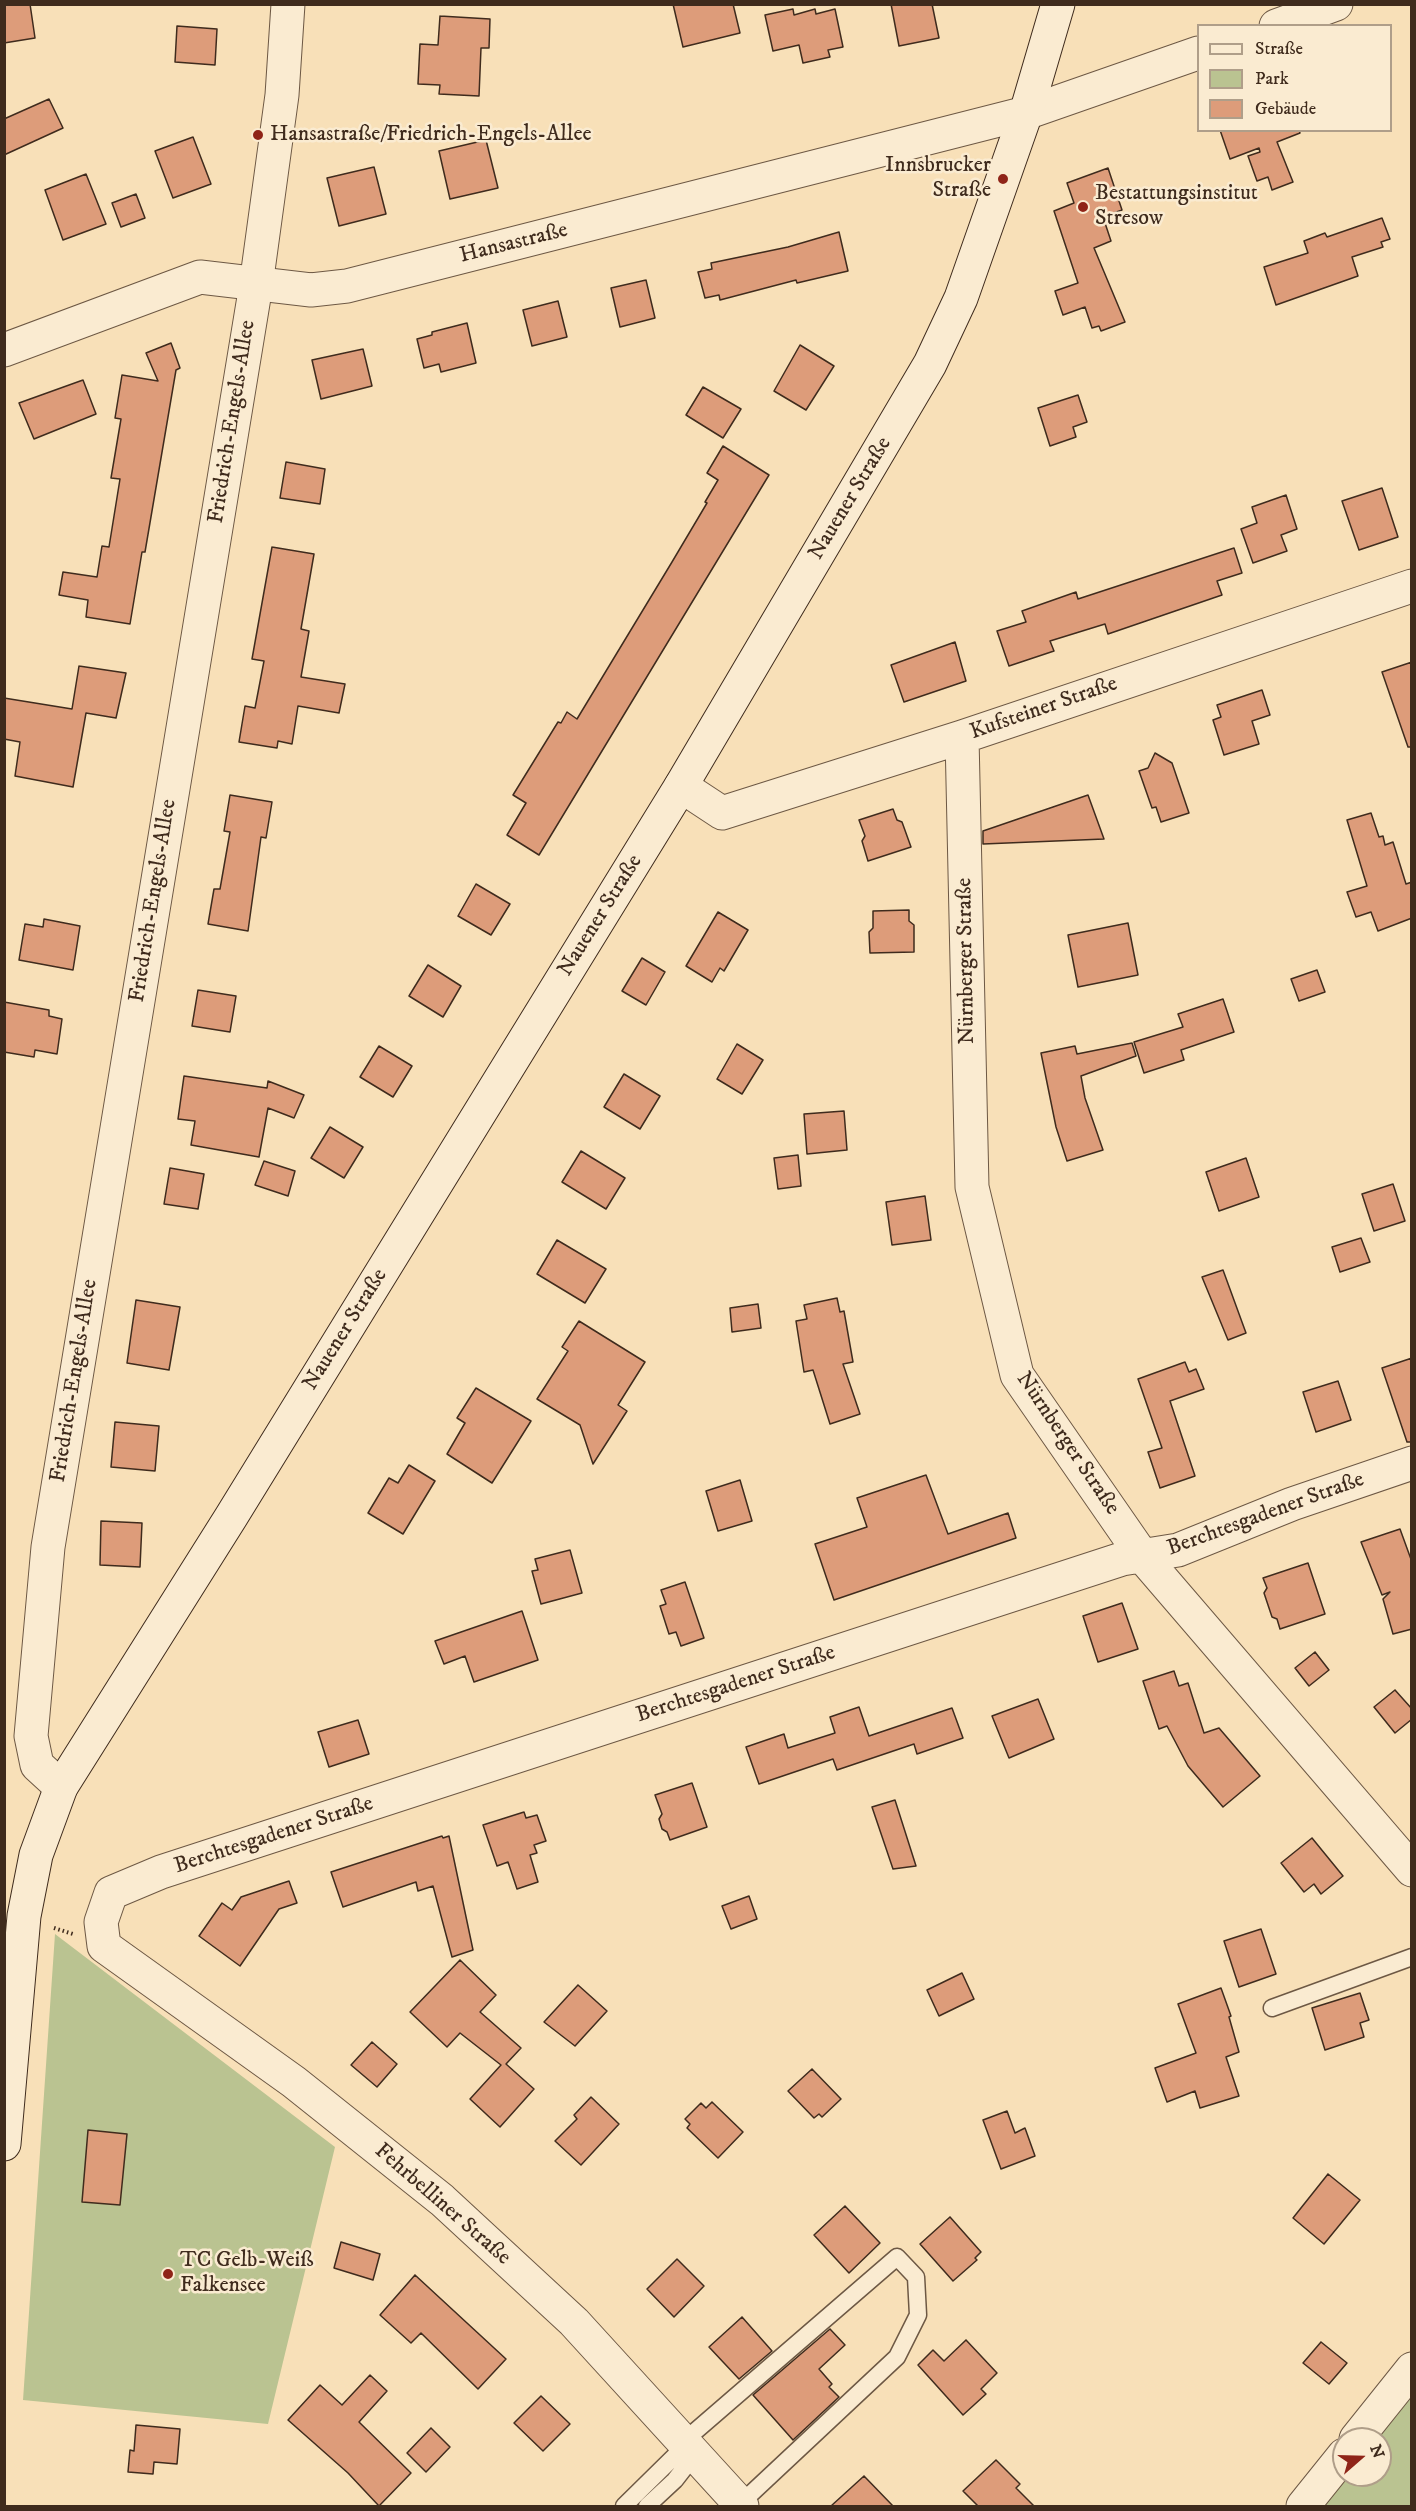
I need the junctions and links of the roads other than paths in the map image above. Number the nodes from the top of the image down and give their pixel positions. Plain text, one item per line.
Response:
1 (288, 4) edge
2 (1058, 4) edge
3 (1336, 4) edge
4 (1281, 24) edge
5 (1197, 53) edge
6 (1026, 113) junction
7 (256, 285) junction
8 (4, 350) edge
9 (1412, 586) edge
10 (962, 737) junction
11 (681, 786) junction
12 (1412, 1463) edge
13 (1143, 1557) junction
14 (62, 1788) junction
15 (1412, 1870) edge
16 (104, 1946) joint
17 (1412, 1957) edge
18 (1272, 2008) dead end
19 (4, 2144) edge
20 (1412, 2369) edge
21 (1366, 2427) edge
22 (689, 2446) junction
23 (1332, 2470) edge
24 (741, 2505) edge
25 (624, 2506) edge
26 (647, 2506) edge
27 (1303, 2506) edge

1 - 7 street, Friedrich-Engels-Allee
2 - 6 street, Nauener Straße
3 - 4 street
5 - 6 street
6 - 7 street, Hansastraße
6 - 11 street, Nauener Straße
7 - 8 street, Hansastraße
7 - 14 street, Friedrich-Engels-Allee
9 - 10 street, Kufsteiner Straße
10 - 11 street, Kufsteiner Straße
10 - 13 street, Nürnberger Straße
11 - 14 street, Nauener Straße
12 - 13 street, Berchtesgadener Straße
13 - 15 street, Nürnberger Straße
13 - 16 street, Berchtesgadener Straße
14 - 19 street, Nauener Straße
16 - 22 street, Fehrbelliner Straße
17 - 18 lane
20 - 21 street
22 - 24 street, Fehrbelliner Straße
22 - 24 lane
22 - 25 lane
22 - 26 lane
23 - 27 street

